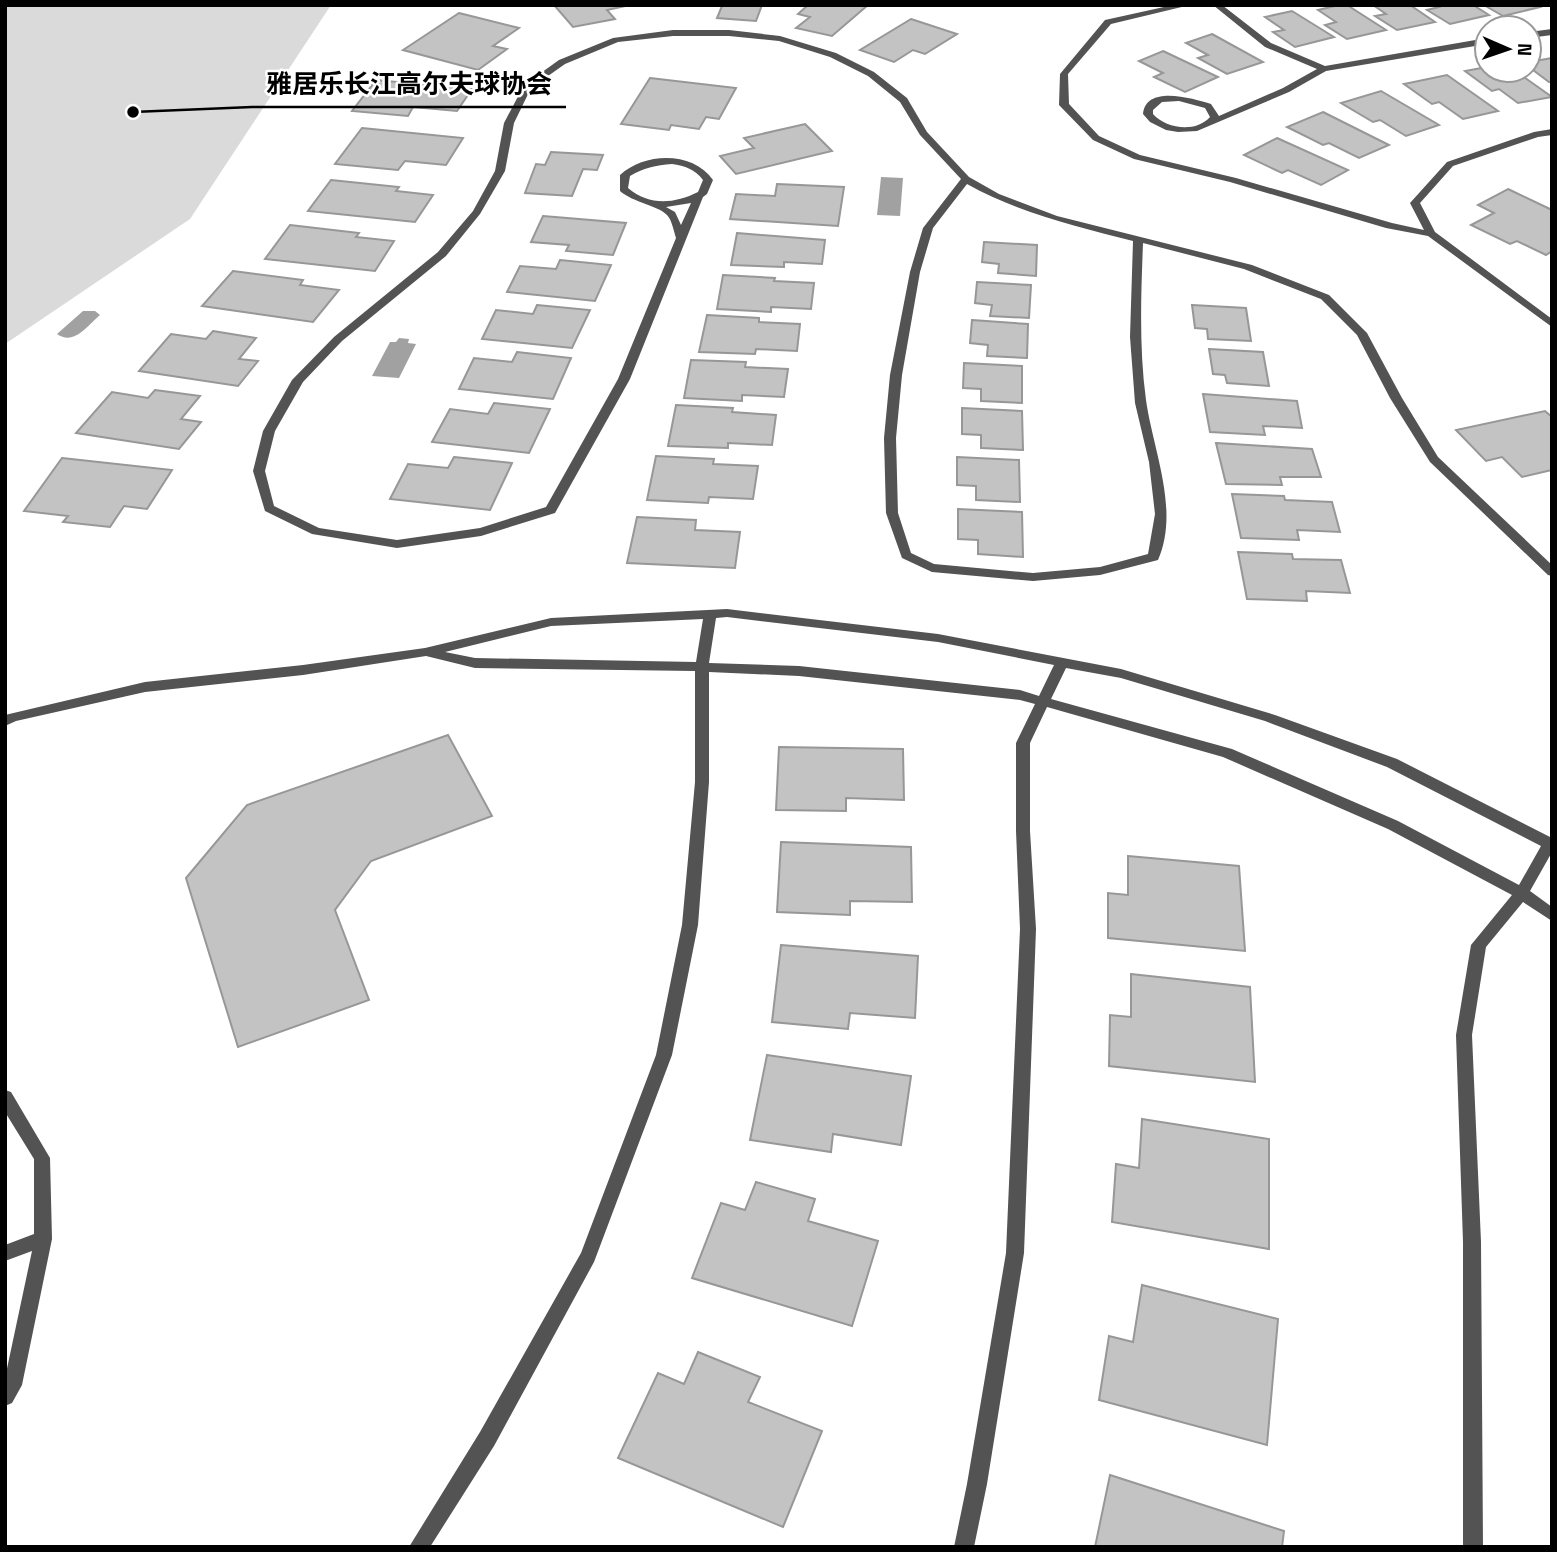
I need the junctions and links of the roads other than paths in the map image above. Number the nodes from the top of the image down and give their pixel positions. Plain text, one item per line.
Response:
1 (1186, 5) edge
2 (1217, 5) edge
3 (1473, 43) edge
4 (1324, 69) junction
5 (1259, 102) junction
6 (1208, 106) junction
7 (1212, 122) junction
8 (1552, 132) edge
9 (966, 179) junction
10 (698, 197) junction
11 (652, 204) junction
12 (1430, 234) junction
13 (681, 237) junction
14 (1138, 241) junction
15 (1552, 324) edge
16 (1552, 572) edge
17 (710, 614) junction
18 (425, 652) junction
19 (1062, 663) junction
20 (702, 667) junction
21 (1044, 702) junction
22 (5, 722) edge
23 (1550, 845) edge
24 (1522, 893) junction
25 (1552, 915) edge
26 (5, 1097) edge
27 (43, 1239) junction
28 (5, 1253) edge
29 (5, 1396) edge
30 (419, 1547) edge
31 (964, 1547) edge
32 (1473, 1547) edge

1 - 12 street
2 - 4 street
3 - 4 street
4 - 5 street
5 - 6 street
5 - 7 street
6 - 7 street
6 - 7 street
8 - 12 street
9 - 13 street
9 - 14 street
9 - 14 street
10 - 11 street
10 - 11 street
10 - 13 street
11 - 13 street
12 - 15 street
14 - 16 street
17 - 18 street
17 - 19 street
17 - 20 street
18 - 20 street
18 - 22 street
19 - 21 street
19 - 23 street
20 - 21 street
20 - 30 street
21 - 24 street
21 - 31 street
23 - 24 street
24 - 25 street
24 - 32 street
26 - 27 street
27 - 28 street
27 - 29 street

